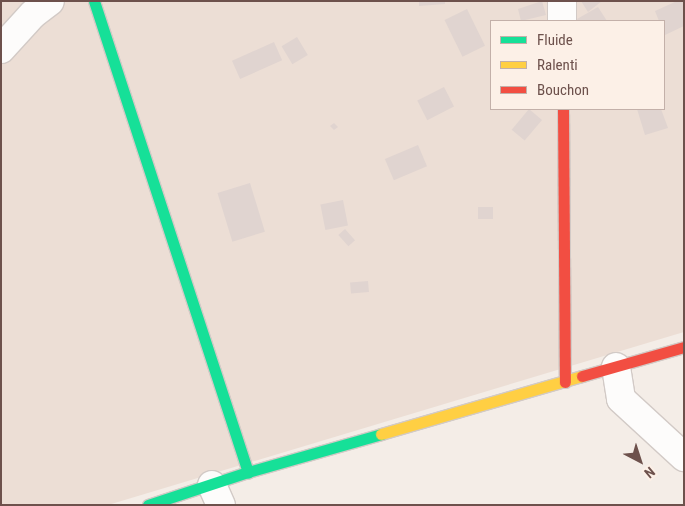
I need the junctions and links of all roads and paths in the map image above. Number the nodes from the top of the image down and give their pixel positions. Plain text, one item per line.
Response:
1 (50, 1) edge
2 (94, 1) edge
3 (562, 1) edge
4 (562, 20) edge
5 (1, 50) edge
6 (563, 110) edge
7 (684, 347) edge
8 (616, 367) junction
9 (565, 382) junction
10 (684, 457) edge
11 (248, 472) junction
12 (216, 495) edge
13 (148, 505) edge

1 - 5 street
2 - 11 main road
3 - 4 street
6 - 9 main road
7 - 8 main road
8 - 9 main road
8 - 10 street
9 - 11 main road
11 - 12 main road
12 - 13 main road

